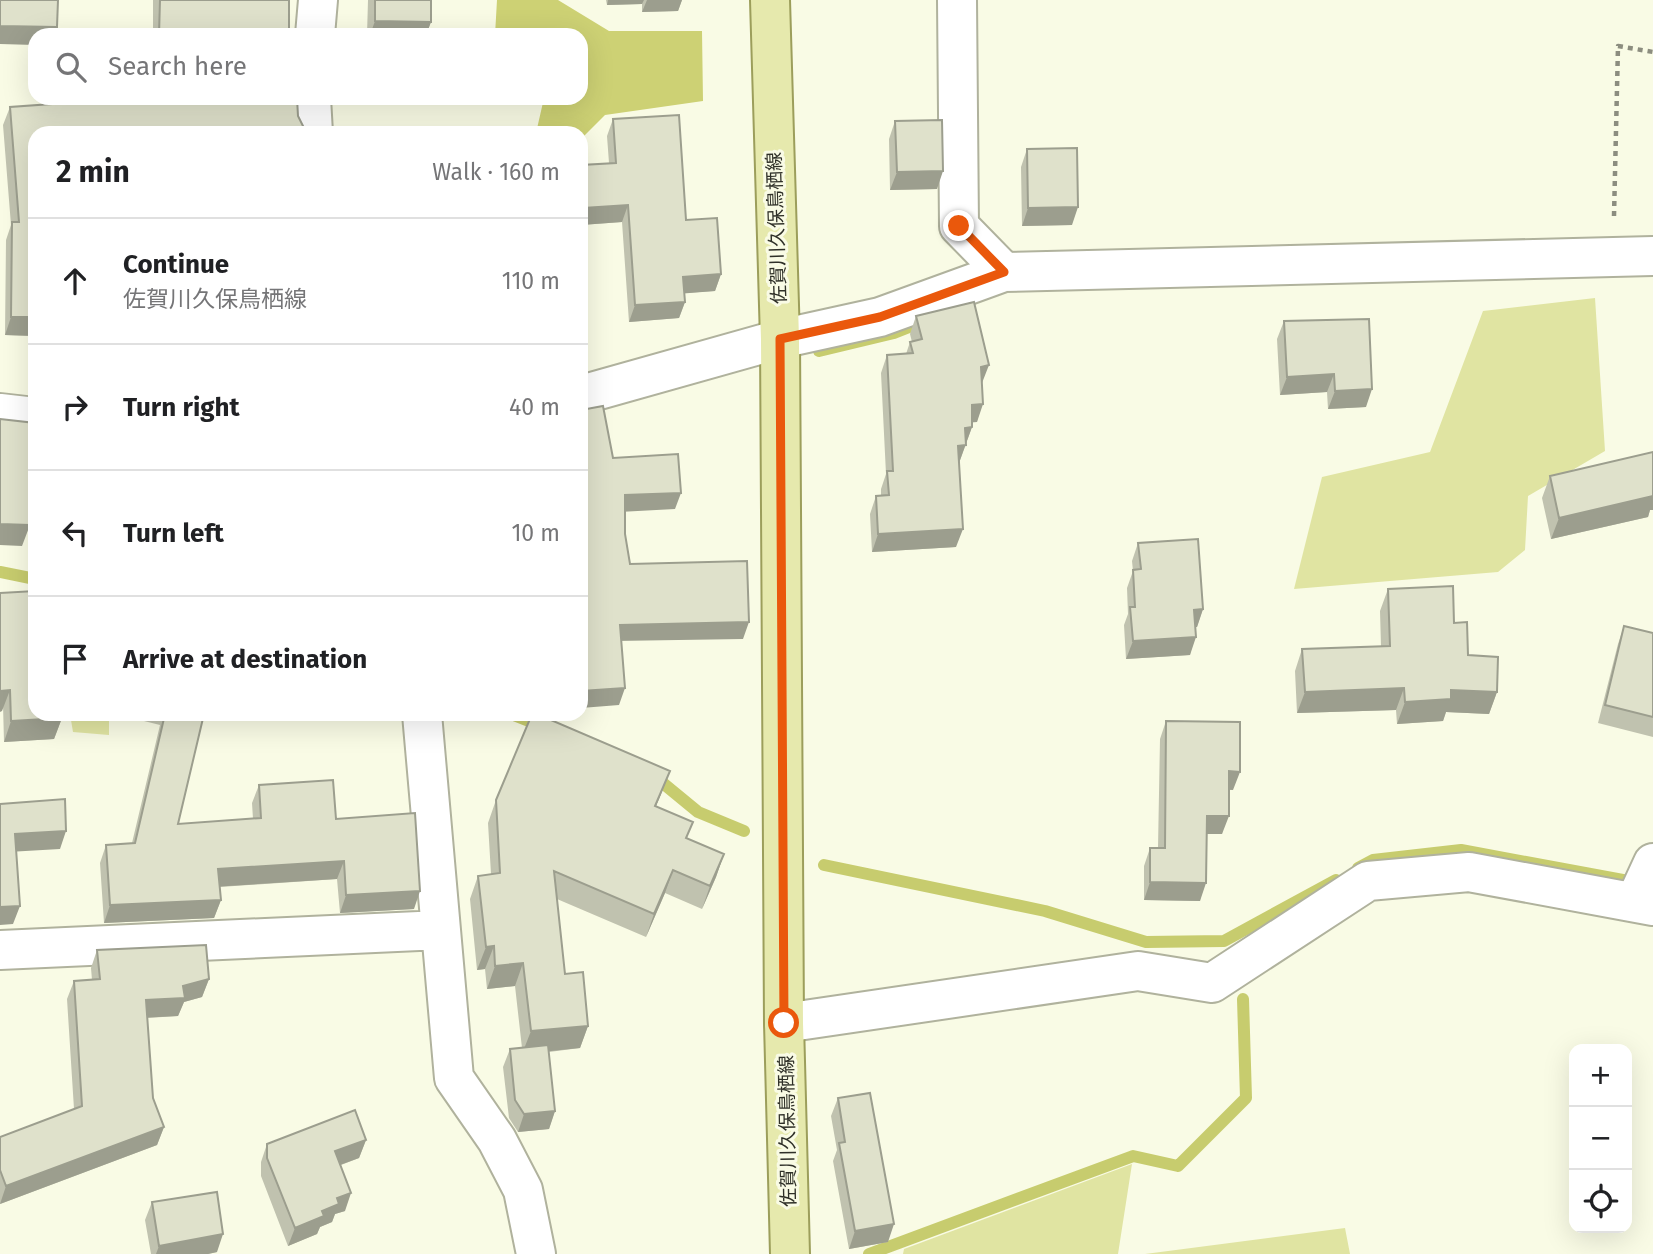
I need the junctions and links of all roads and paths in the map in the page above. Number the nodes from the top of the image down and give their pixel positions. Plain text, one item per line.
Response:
1 (318, 0) edge
2 (770, 0) edge
3 (957, 0) edge
4 (316, 28) edge
5 (1653, 52) edge
6 (311, 105) edge
7 (313, 126) edge
8 (1653, 256) edge
9 (1614, 257) junction
10 (1004, 272) junction
11 (780, 339) junction
12 (588, 393) edge
13 (0, 413) edge
14 (28, 416) edge
15 (423, 721) edge
16 (1653, 863) edge
17 (1644, 904) edge
18 (441, 930) junction
19 (0, 950) edge
20 (784, 1023) junction
21 (536, 1254) edge
22 (790, 1254) edge

1 - 4 street
2 - 11 main road, 佐賀川久保鳥栖線
3 - 10 street
5 - 9 path
6 - 7 street
8 - 9 street
9 - 10 street
10 - 11 street
11 - 12 street
11 - 20 main road, 佐賀川久保鳥栖線
13 - 14 street
15 - 18 street
16 - 17 street
17 - 20 street
18 - 19 street
18 - 21 street
20 - 22 main road, 佐賀川久保鳥栖線

